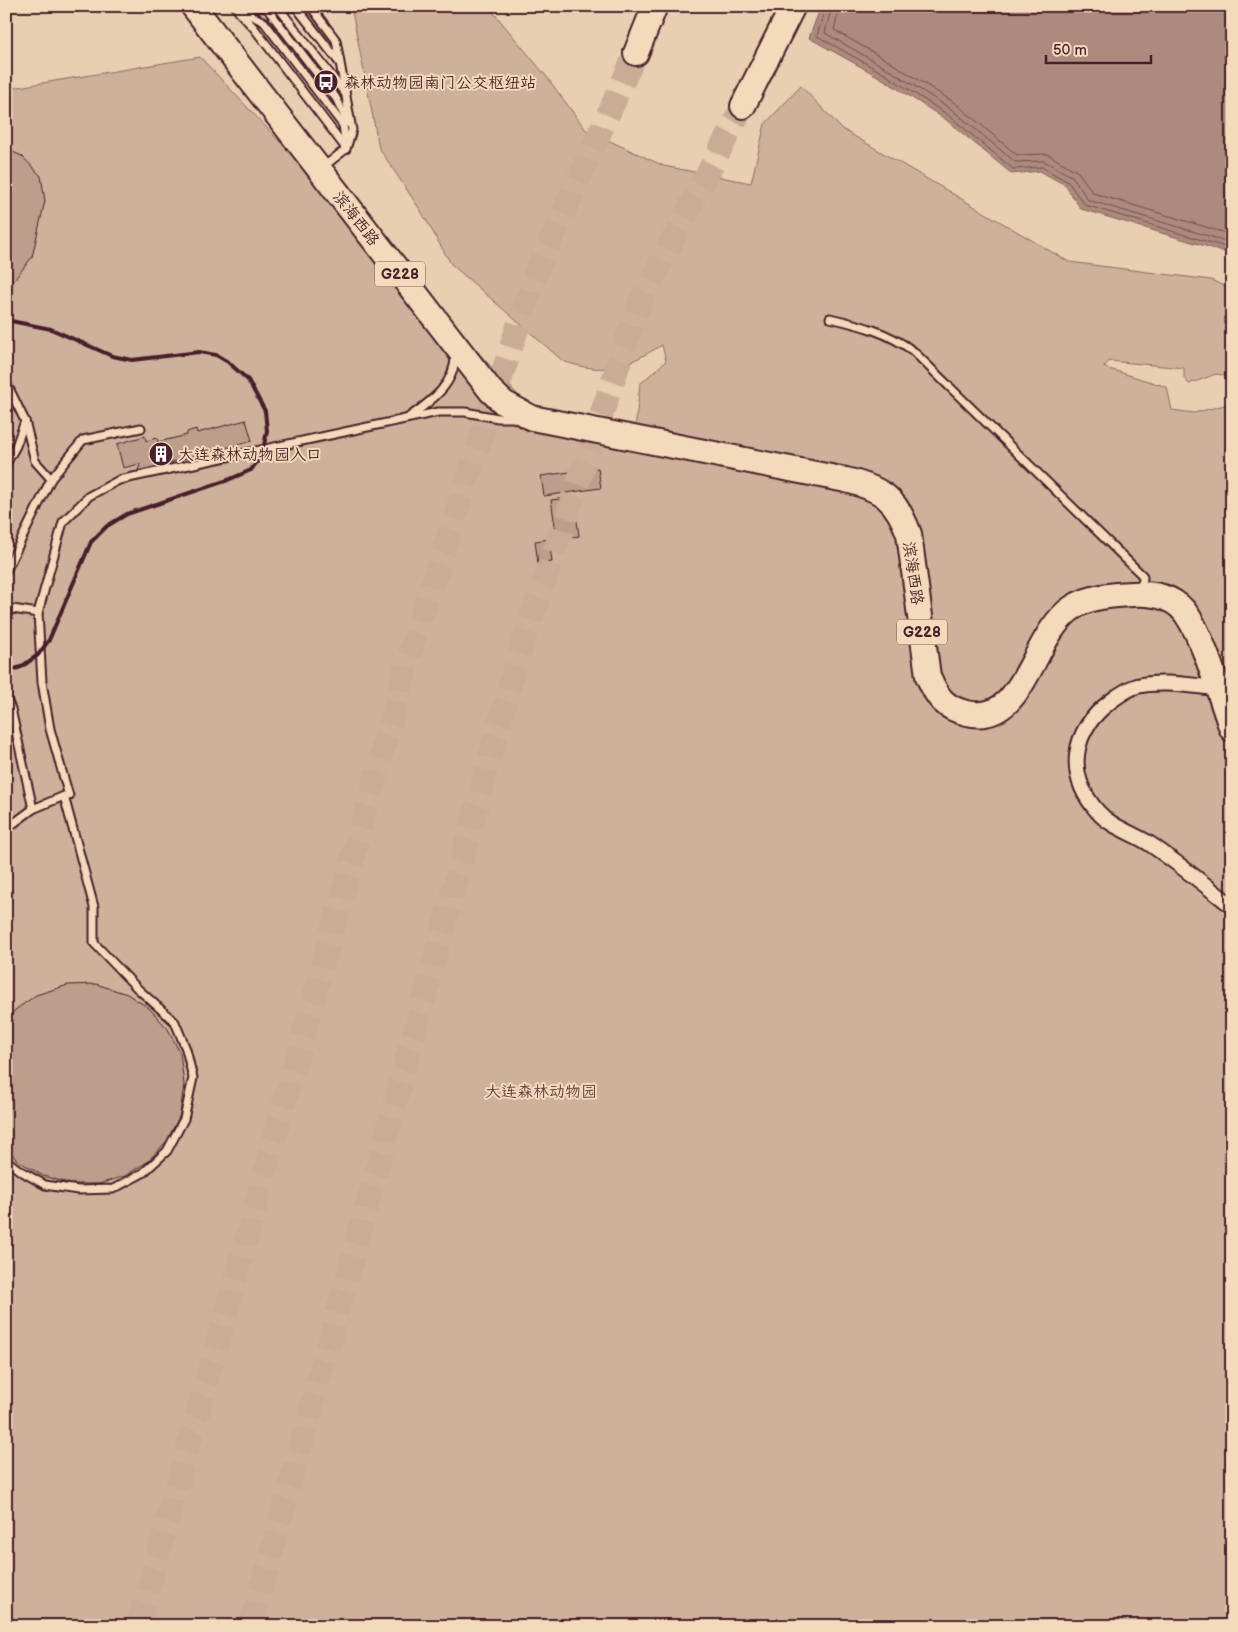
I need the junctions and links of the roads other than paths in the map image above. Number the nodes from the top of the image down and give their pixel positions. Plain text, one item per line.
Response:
1 (193, 6) edge
2 (211, 6) edge
3 (655, 6) edge
4 (793, 6) edge
5 (234, 7) edge
6 (266, 7) edge
7 (278, 7) edge
8 (296, 7) edge
9 (636, 53) tunnel mouth
10 (340, 62) junction
11 (346, 94) junction
12 (743, 106) tunnel mouth
13 (352, 130) junction
14 (332, 159) junction
15 (830, 318) dead end
16 (454, 344) junction
17 (6, 382) edge
18 (532, 418) junction
19 (406, 419) junction
20 (25, 421) junction
21 (141, 428) dead end
22 (6, 464) edge
23 (51, 479) junction
24 (6, 571) edge
25 (1142, 594) junction
26 (6, 608) edge
27 (38, 613) junction
28 (1217, 688) junction
29 (6, 696) edge
30 (1232, 729) edge
31 (69, 796) dead end
32 (33, 809) junction
33 (6, 829) edge
34 (1232, 906) edge
35 (6, 1160) edge

1 - 14 highway, 滨海西路 / G228
2 - 14 highway, 滨海西路 / G228
3 - 9 highway
4 - 12 highway
5 - 6 lane
5 - 14 lane
5 - 14 lane
6 - 7 lane
6 - 13 lane
7 - 8 lane
7 - 11 lane
8 - 10 lane
8 - 10 lane
10 - 11 lane
11 - 13 lane
13 - 14 lane
14 - 16 highway, 滨海西路 / G228
14 - 18 highway, 滨海西路 / G228
15 - 25 lane
16 - 18 highway, 滨海西路 / G228
16 - 19 lane
17 - 20 lane
18 - 19 lane
18 - 25 highway, 滨海西路 / G228
19 - 27 lane
20 - 22 lane
20 - 23 lane
21 - 23 lane
23 - 24 lane
25 - 28 highway, 滨海西路 / G228
26 - 27 lane
27 - 31 lane
28 - 30 highway, 滨海西路 / G228
28 - 34 street
29 - 32 lane
32 - 33 lane
32 - 35 lane

